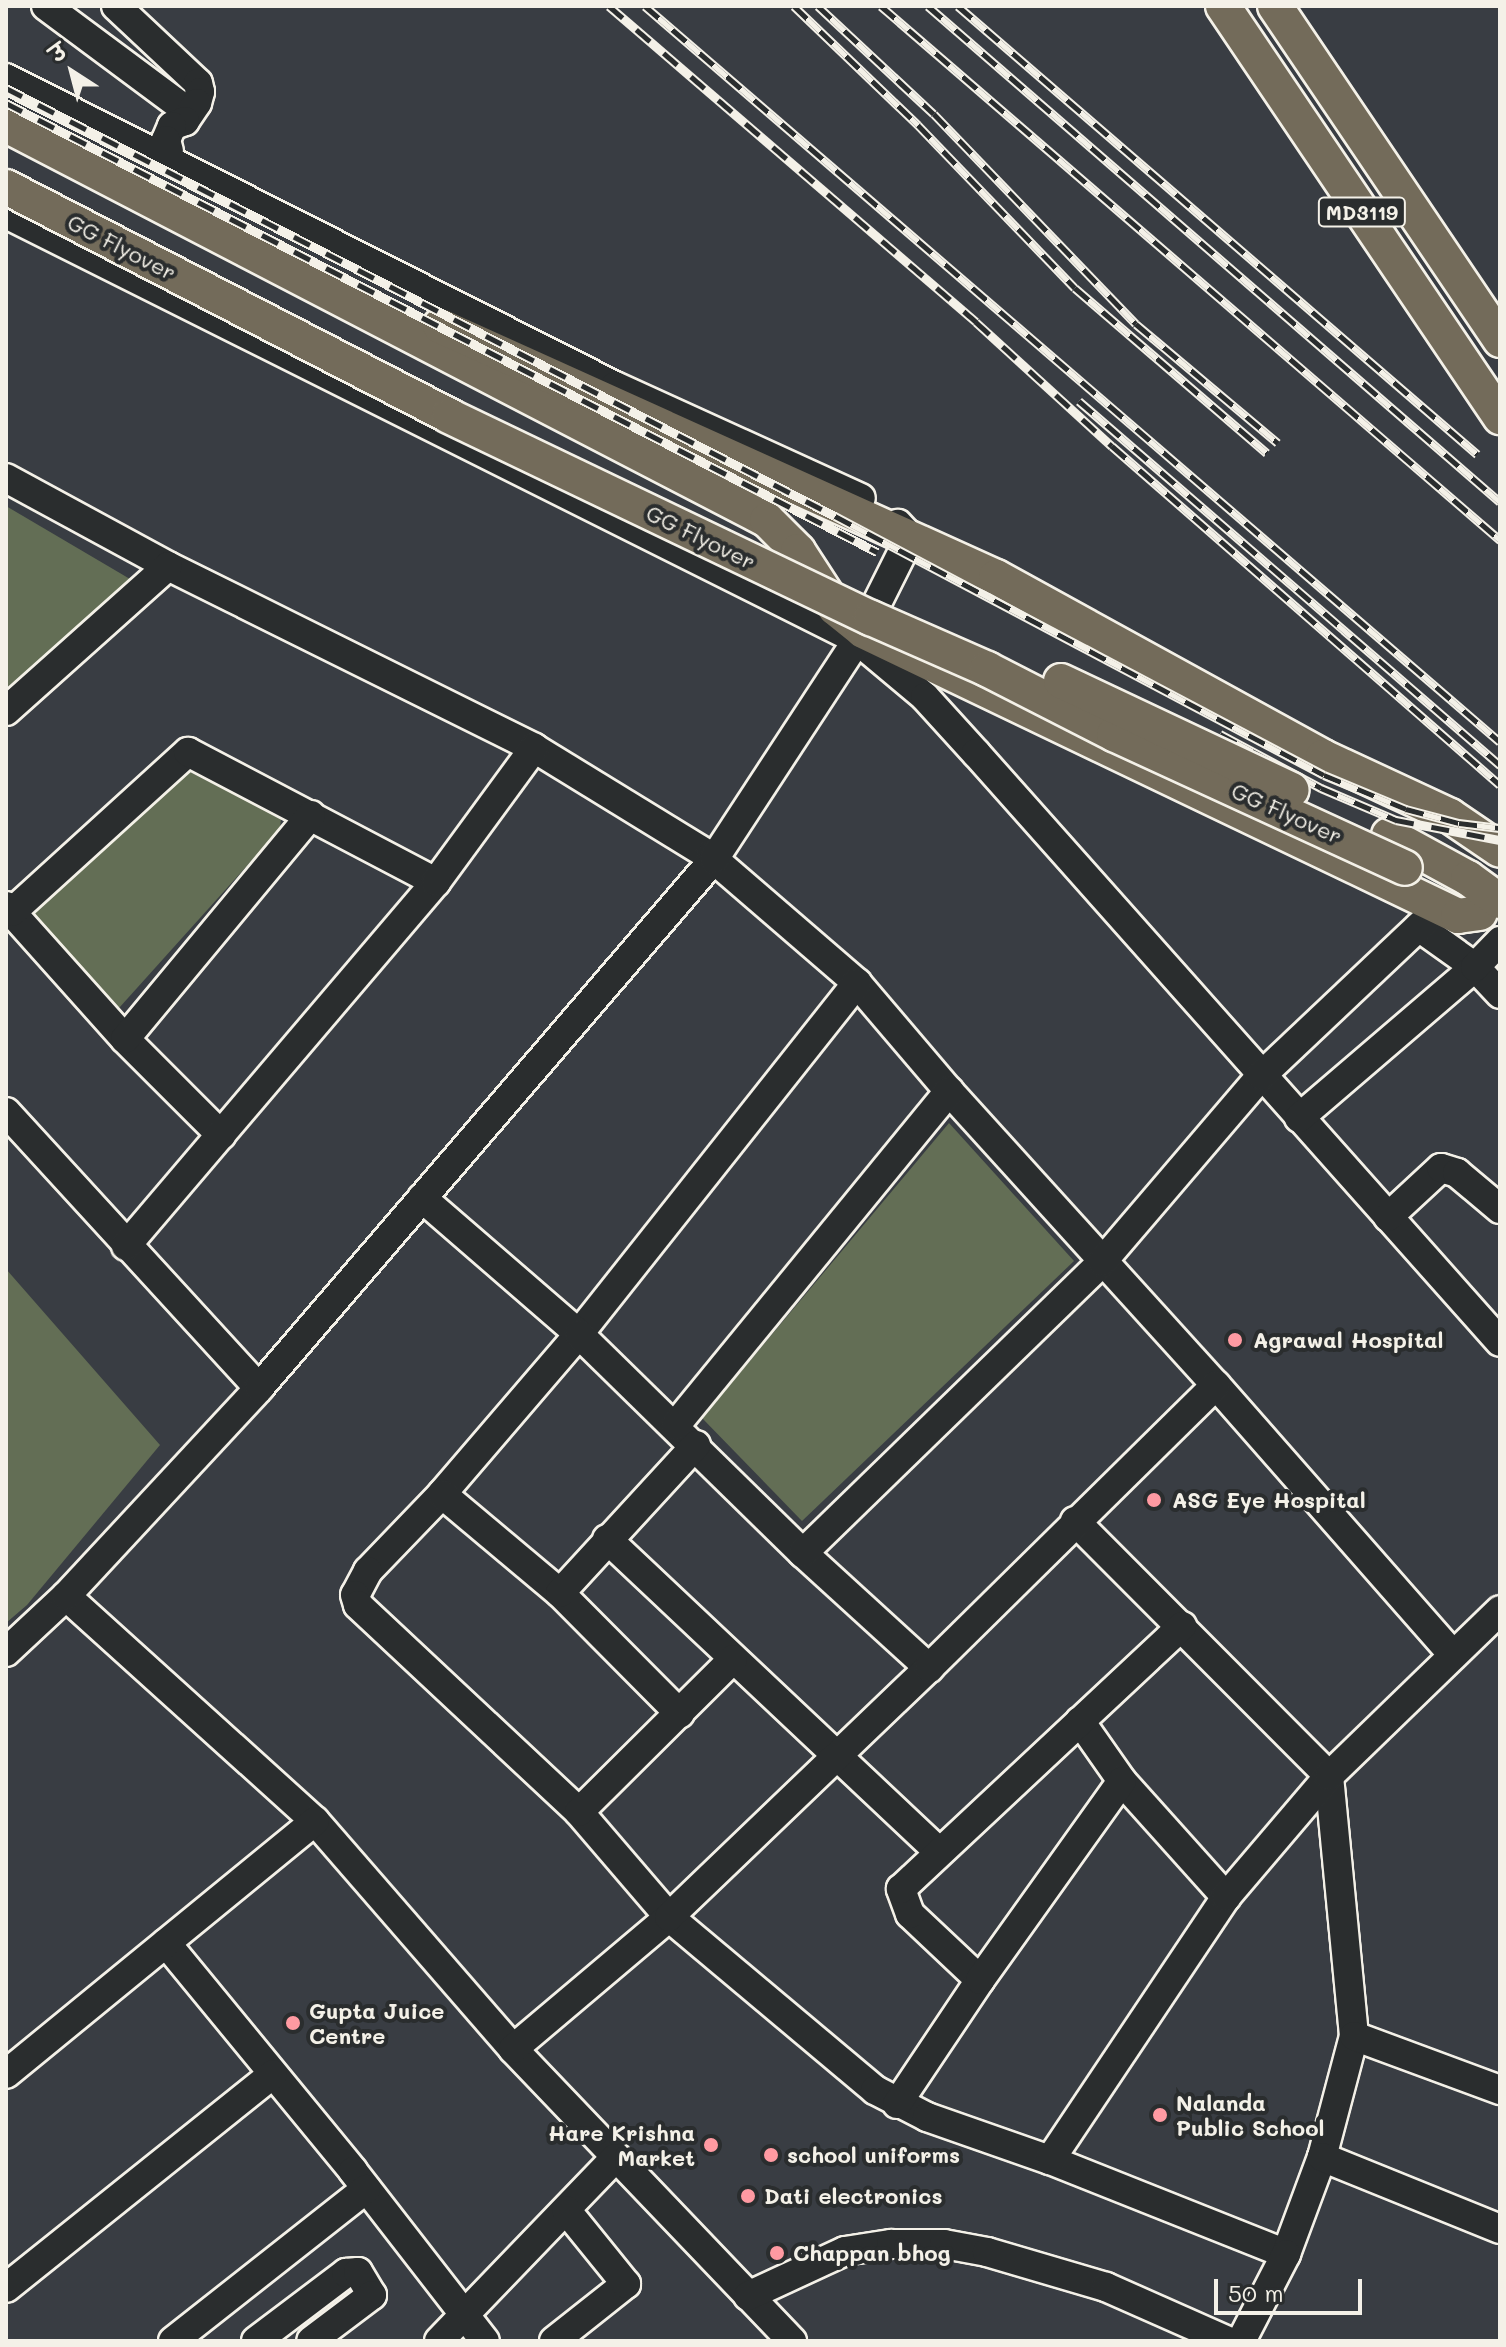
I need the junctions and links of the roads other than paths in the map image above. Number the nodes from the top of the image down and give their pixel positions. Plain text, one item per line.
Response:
1 (46, 6) edge
2 (116, 6) edge
3 (1223, 6) edge
4 (1275, 6) edge
5 (6, 78) edge
6 (1324, 80) junction
7 (1288, 103) junction
8 (6, 111) edge
9 (187, 117) junction
10 (6, 125) edge
11 (6, 161) edge
12 (162, 165) junction
13 (7, 211) edge
14 (1500, 340) edge
15 (1500, 417) edge
16 (6, 478) edge
17 (910, 537) junction
18 (168, 566) junction
19 (860, 635) junction
20 (6, 711) edge
21 (534, 748) junction
22 (311, 815) junction
23 (1500, 850) edge
24 (714, 859) junction
25 (436, 882) junction
26 (9, 909) edge
27 (1493, 915) edge
28 (1429, 917) junction
29 (1500, 941) edge
30 (1475, 967) junction
31 (857, 983) junction
32 (1500, 994) edge
33 (125, 1039) junction
34 (1261, 1076) junction
35 (949, 1091) junction
36 (1299, 1118) junction
37 (9, 1120) edge
38 (221, 1135) junction
39 (422, 1198) junction
40 (1500, 1209) edge
41 (1388, 1217) junction
42 (126, 1246) junction
43 (1102, 1262) junction
44 (579, 1334) junction
45 (1500, 1342) edge
46 (1216, 1385) junction
47 (259, 1388) junction
48 (686, 1436) junction
49 (442, 1494) junction
50 (1075, 1521) junction
51 (607, 1539) junction
52 (803, 1553) junction
53 (560, 1593) junction
54 (66, 1596) junction
55 (1500, 1610) edge
56 (1182, 1626) junction
57 (6, 1652) edge
58 (1452, 1654) junction
59 (733, 1659) junction
60 (929, 1668) junction
61 (680, 1714) junction
62 (1080, 1721) junction
63 (836, 1758) junction
64 (1329, 1776) junction
65 (1122, 1781) junction
66 (579, 1812) junction
67 (315, 1821) junction
68 (938, 1851) junction
69 (1226, 1897) junction
70 (669, 1917) junction
71 (166, 1943) junction
72 (980, 1980) junction
73 (1354, 2036) junction
74 (513, 2049) junction
75 (6, 2074) edge
76 (273, 2074) junction
77 (1500, 2090) edge
78 (897, 2104) junction
79 (1322, 2157) junction
80 (615, 2158) junction
81 (1050, 2160) junction
82 (366, 2189) junction
83 (566, 2210) junction
84 (1500, 2229) edge
85 (1286, 2254) junction
86 (6, 2288) edge
87 (748, 2296) junction
88 (465, 2316) junction
89 (173, 2341) edge
90 (256, 2341) edge
91 (311, 2341) edge
92 (439, 2341) edge
93 (485, 2341) edge
94 (554, 2341) edge
95 (792, 2341) edge
96 (1228, 2341) edge
97 (1241, 2341) edge

1 - 9 street
2 - 9 street
3 - 7 main road, MD3119
4 - 6 main road, MD3119
5 - 12 street
6 - 7 main road
6 - 14 main road, MD3119
7 - 15 main road, MD3119
8 - 12 main road
9 - 12 street
10 - 19 main road
11 - 27 main road, GG Flyover, bridge
12 - 17 main road
13 - 19 street
13 - 27 main road, GG Flyover, bridge
16 - 18 street
17 - 19 street
17 - 23 main road
18 - 20 street
18 - 21 street
19 - 24 street
19 - 28 main road
19 - 34 street
21 - 24 street
21 - 25 street
22 - 25 street
22 - 26 street
22 - 33 street
24 - 31 street
24 - 39 street
25 - 38 street
26 - 33 street
27 - 28 main road
28 - 30 street
28 - 34 street
29 - 30 street
30 - 32 street
30 - 36 street
31 - 35 street
31 - 44 street
33 - 38 street
34 - 36 street
34 - 43 street
35 - 43 street
35 - 48 street
36 - 41 street
37 - 42 street
38 - 42 street
39 - 44 street
39 - 47 street
40 - 41 street
41 - 45 street
42 - 47 street
43 - 46 street
43 - 52 street
44 - 48 street
44 - 49 street
46 - 50 street
46 - 58 street
47 - 54 street
48 - 51 street
48 - 52 street
49 - 53 street
49 - 66 street
50 - 56 street
50 - 60 street
51 - 53 street
51 - 59 street
52 - 60 street
53 - 61 street
54 - 57 street
54 - 67 street
55 - 58 street
56 - 62 street
56 - 64 street
58 - 64 street
59 - 61 street
59 - 63 street
60 - 63 street
61 - 66 street
62 - 65 street
62 - 68 street
63 - 68 street
63 - 70 street
64 - 69 street
64 - 73 street
65 - 69 street
65 - 72 street
66 - 70 street
67 - 71 street
67 - 74 street
68 - 72 street
69 - 81 street
70 - 74 street
70 - 78 street
71 - 75 street
71 - 76 street
72 - 78 street
73 - 77 street
73 - 79 street
74 - 80 street
76 - 82 street
76 - 86 street
78 - 81 street
79 - 84 street
79 - 85 street
80 - 83 street
80 - 87 street
81 - 85 street
82 - 88 street
82 - 89 street
83 - 88 street
83 - 94 street
85 - 97 street
87 - 95 street
87 - 96 street
88 - 92 street
88 - 93 street
90 - 91 street

